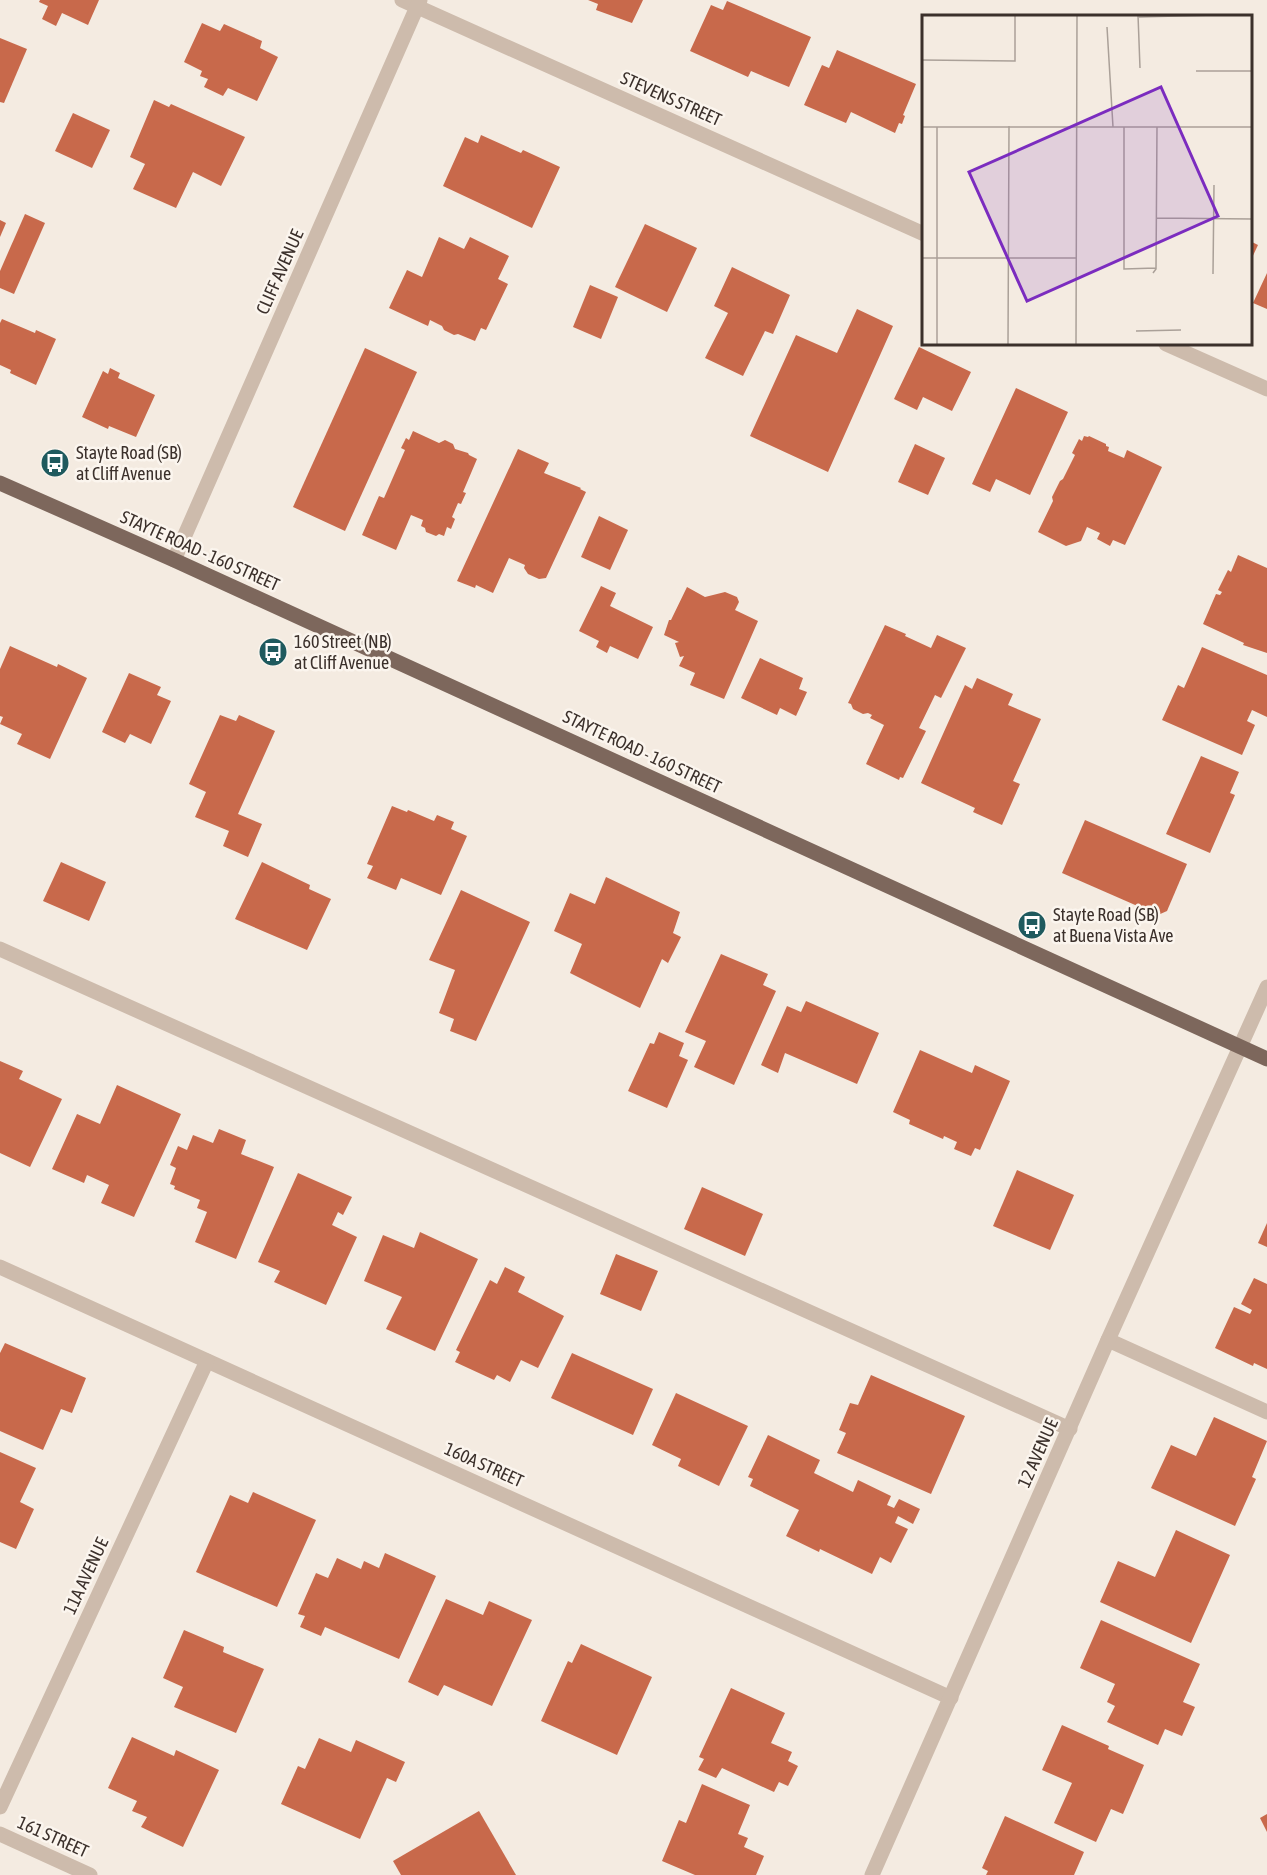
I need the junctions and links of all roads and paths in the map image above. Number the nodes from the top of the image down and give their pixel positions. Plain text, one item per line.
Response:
1 (402, 0) edge
2 (418, 3) edge
3 (922, 233) edge
4 (1168, 345) edge
5 (1267, 389) edge
6 (0, 483) edge
7 (174, 560) junction
8 (0, 949) edge
9 (1267, 987) edge
10 (1240, 1046) junction
11 (1267, 1059) edge
12 (0, 1267) edge
13 (1108, 1340) junction
14 (207, 1361) junction
15 (1267, 1412) edge
16 (1070, 1429) junction
17 (951, 1698) junction
18 (0, 1807) edge
19 (0, 1834) edge
20 (90, 1875) edge
21 (873, 1875) edge

1 - 2 street, STEVENS STREET
2 - 3 street, STEVENS STREET
2 - 7 street, CLIFF AVENUE
4 - 5 street
6 - 7 main road, STAYTE ROAD - 160 STREET
7 - 10 main road, STAYTE ROAD - 160 STREET
8 - 16 street
9 - 10 street, 12 AVENUE
10 - 11 main road, STAYTE ROAD - 160 STREET
10 - 13 street, 12 AVENUE
12 - 14 street, 160A STREET
13 - 15 street
13 - 16 street, 12 AVENUE
14 - 17 street, 160A STREET
14 - 18 street, 11A AVENUE
16 - 17 street, 12 AVENUE
17 - 21 street, 12 AVENUE
19 - 20 street, 161 STREET

